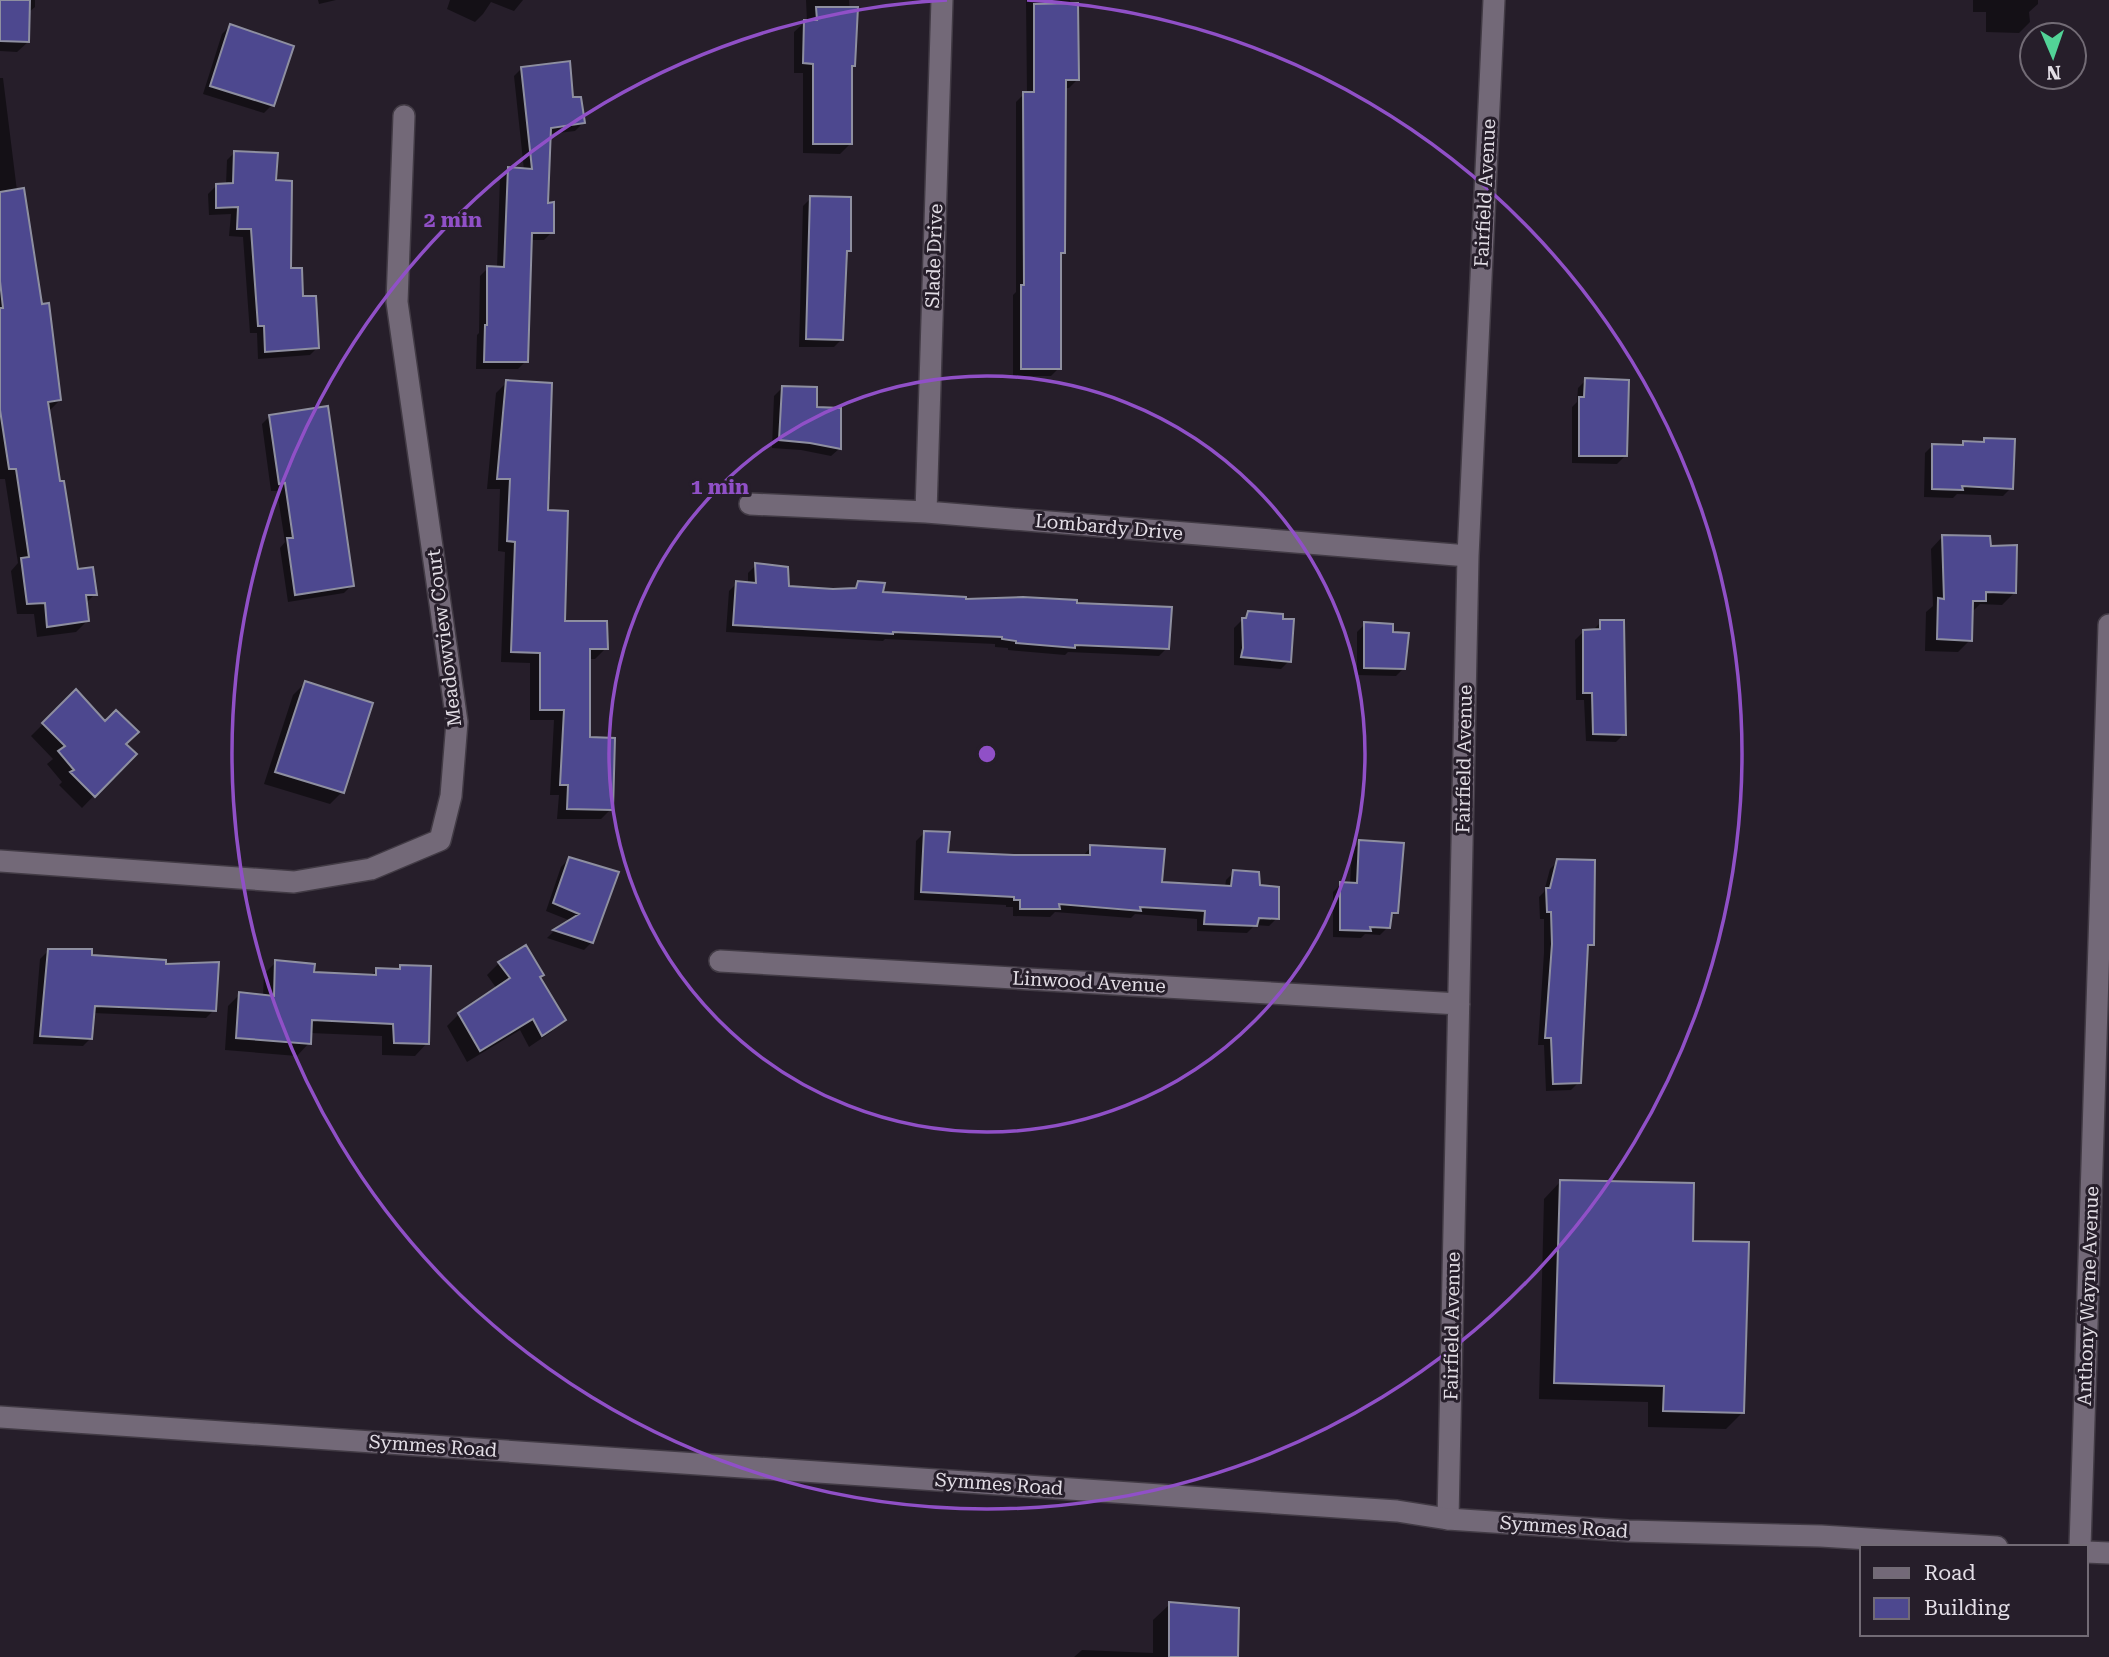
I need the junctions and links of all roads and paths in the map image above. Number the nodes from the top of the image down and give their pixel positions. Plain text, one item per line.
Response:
1 (942, 0) edge
2 (1494, 0) edge
3 (404, 116) dead end
4 (750, 504) dead end
5 (926, 512) junction
6 (1468, 556) junction
7 (2109, 625) edge
8 (0, 861) edge
9 (720, 961) dead end
10 (1459, 1004) junction
11 (0, 1417) edge
12 (1448, 1519) junction
13 (1965, 1545) edge
14 (2080, 1545) edge
15 (2088, 1552) edge
16 (2109, 1553) edge

1 - 5 street, Slade Drive
2 - 6 street, Fairfield Avenue
3 - 8 street, Meadowview Court
4 - 5 street, Lombardy Drive
5 - 6 street, Lombardy Drive
6 - 10 street, Fairfield Avenue
7 - 14 street, Anthony Wayne Avenue
9 - 10 street, Linwood Avenue
10 - 12 street, Fairfield Avenue
11 - 12 street, Symmes Road
12 - 13 street, Symmes Road
15 - 16 street

